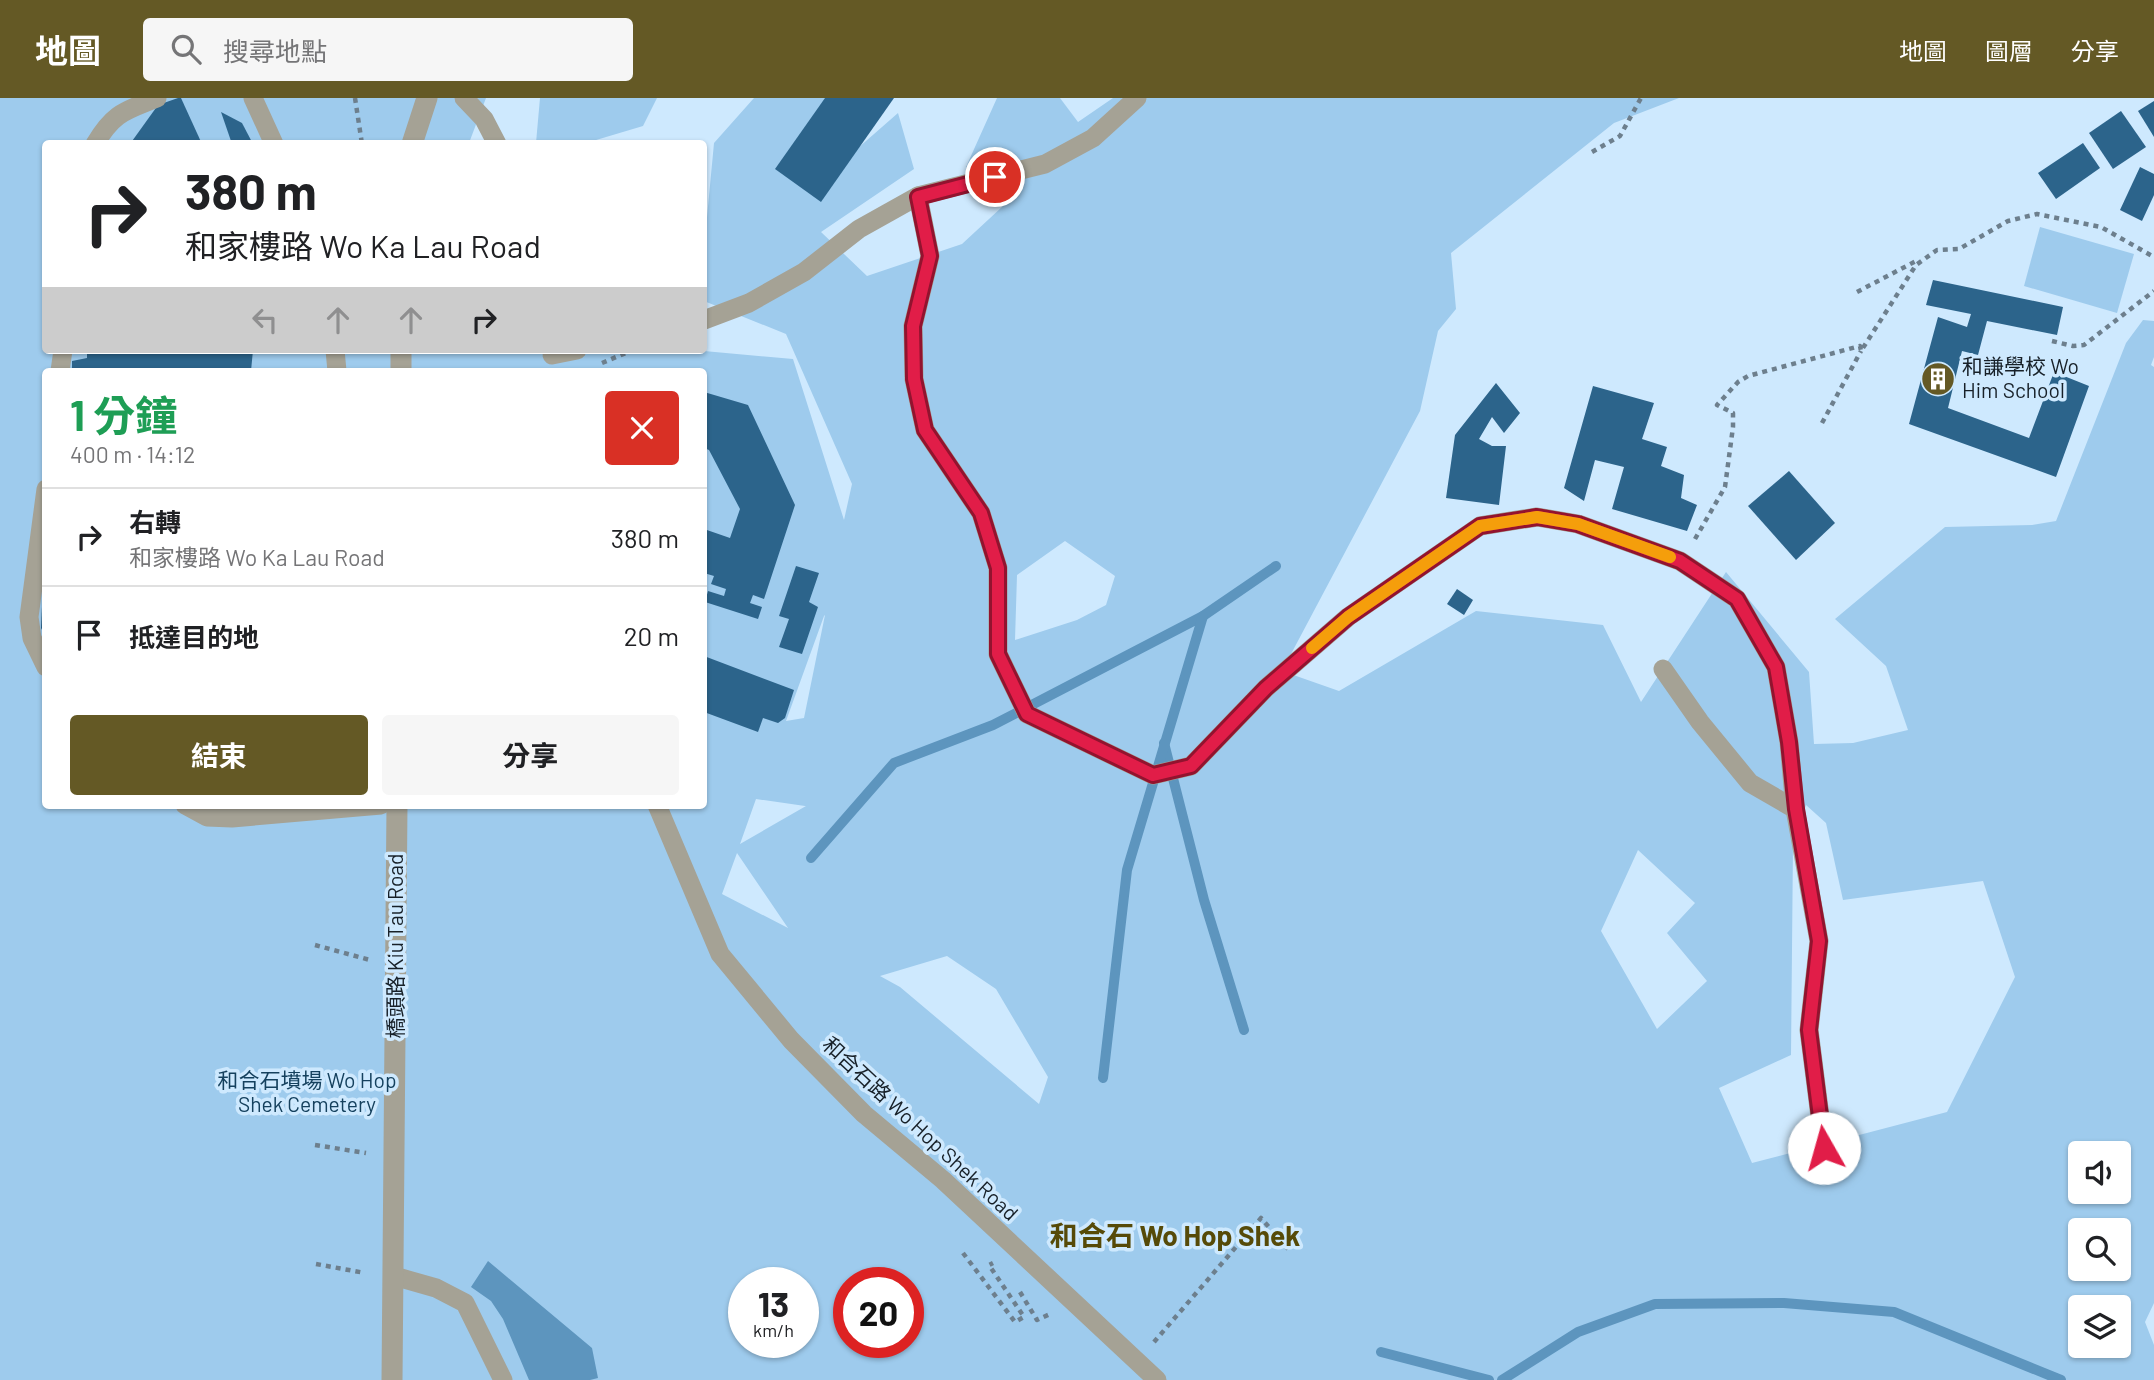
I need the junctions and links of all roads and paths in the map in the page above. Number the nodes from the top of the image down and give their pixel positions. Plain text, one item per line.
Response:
1 (157, 98) edge
2 (253, 98) edge
3 (355, 98) edge
4 (427, 98) edge
5 (464, 98) edge
6 (1137, 98) edge
7 (1641, 98) edge
8 (97, 140) edge
9 (272, 140) edge
10 (361, 140) edge
11 (413, 140) edge
12 (496, 140) edge
13 (1592, 152) dead end
14 (918, 197) junction
15 (1925, 257) junction
16 (2154, 257) edge
17 (2154, 291) edge
18 (1857, 292) dead end
19 (707, 319) edge
20 (2052, 341) dead end
21 (1861, 351) junction
22 (623, 354) edge
23 (596, 368) edge
24 (1822, 423) dead end
25 (42, 519) edge
26 (1680, 561) junction
27 (42, 659) edge
28 (1663, 669) dead end
29 (192, 809) edge
30 (294, 809) edge
31 (397, 809) edge
32 (659, 809) edge
33 (1796, 809) junction
34 (315, 945) dead end
35 (374, 961) dead end
36 (316, 1145) dead end
37 (1824, 1148) dead end
38 (370, 1154) dead end
39 (1289, 1250) dead end
40 (963, 1253) dead end
41 (999, 1258) dead end
42 (316, 1264) dead end
43 (369, 1274) dead end
44 (394, 1276) junction
45 (1018, 1289) dead end
46 (1051, 1314) dead end
47 (1147, 1351) dead end
48 (392, 1380) edge
49 (503, 1380) edge
50 (1157, 1380) edge

1 - 8 lane
2 - 9 lane
3 - 10 path
4 - 11 street
5 - 12 lane
6 - 14 lane
7 - 13 path
14 - 19 lane
14 - 26 lane
15 - 16 path
15 - 18 path
15 - 21 path
17 - 20 path
21 - 24 path
21 - 26 path
22 - 23 path
25 - 27 lane
26 - 33 lane
28 - 33 lane
29 - 30 lane
31 - 44 street, 橋頭路 Kiu Tau Road
32 - 50 lane, 和合石路 Wo Hop Shek Road
33 - 37 lane
34 - 35 path
36 - 38 path
39 - 47 path
40 - 41 path
42 - 43 path
44 - 48 street, 橋頭路 Kiu Tau Road
44 - 49 lane
45 - 46 path

